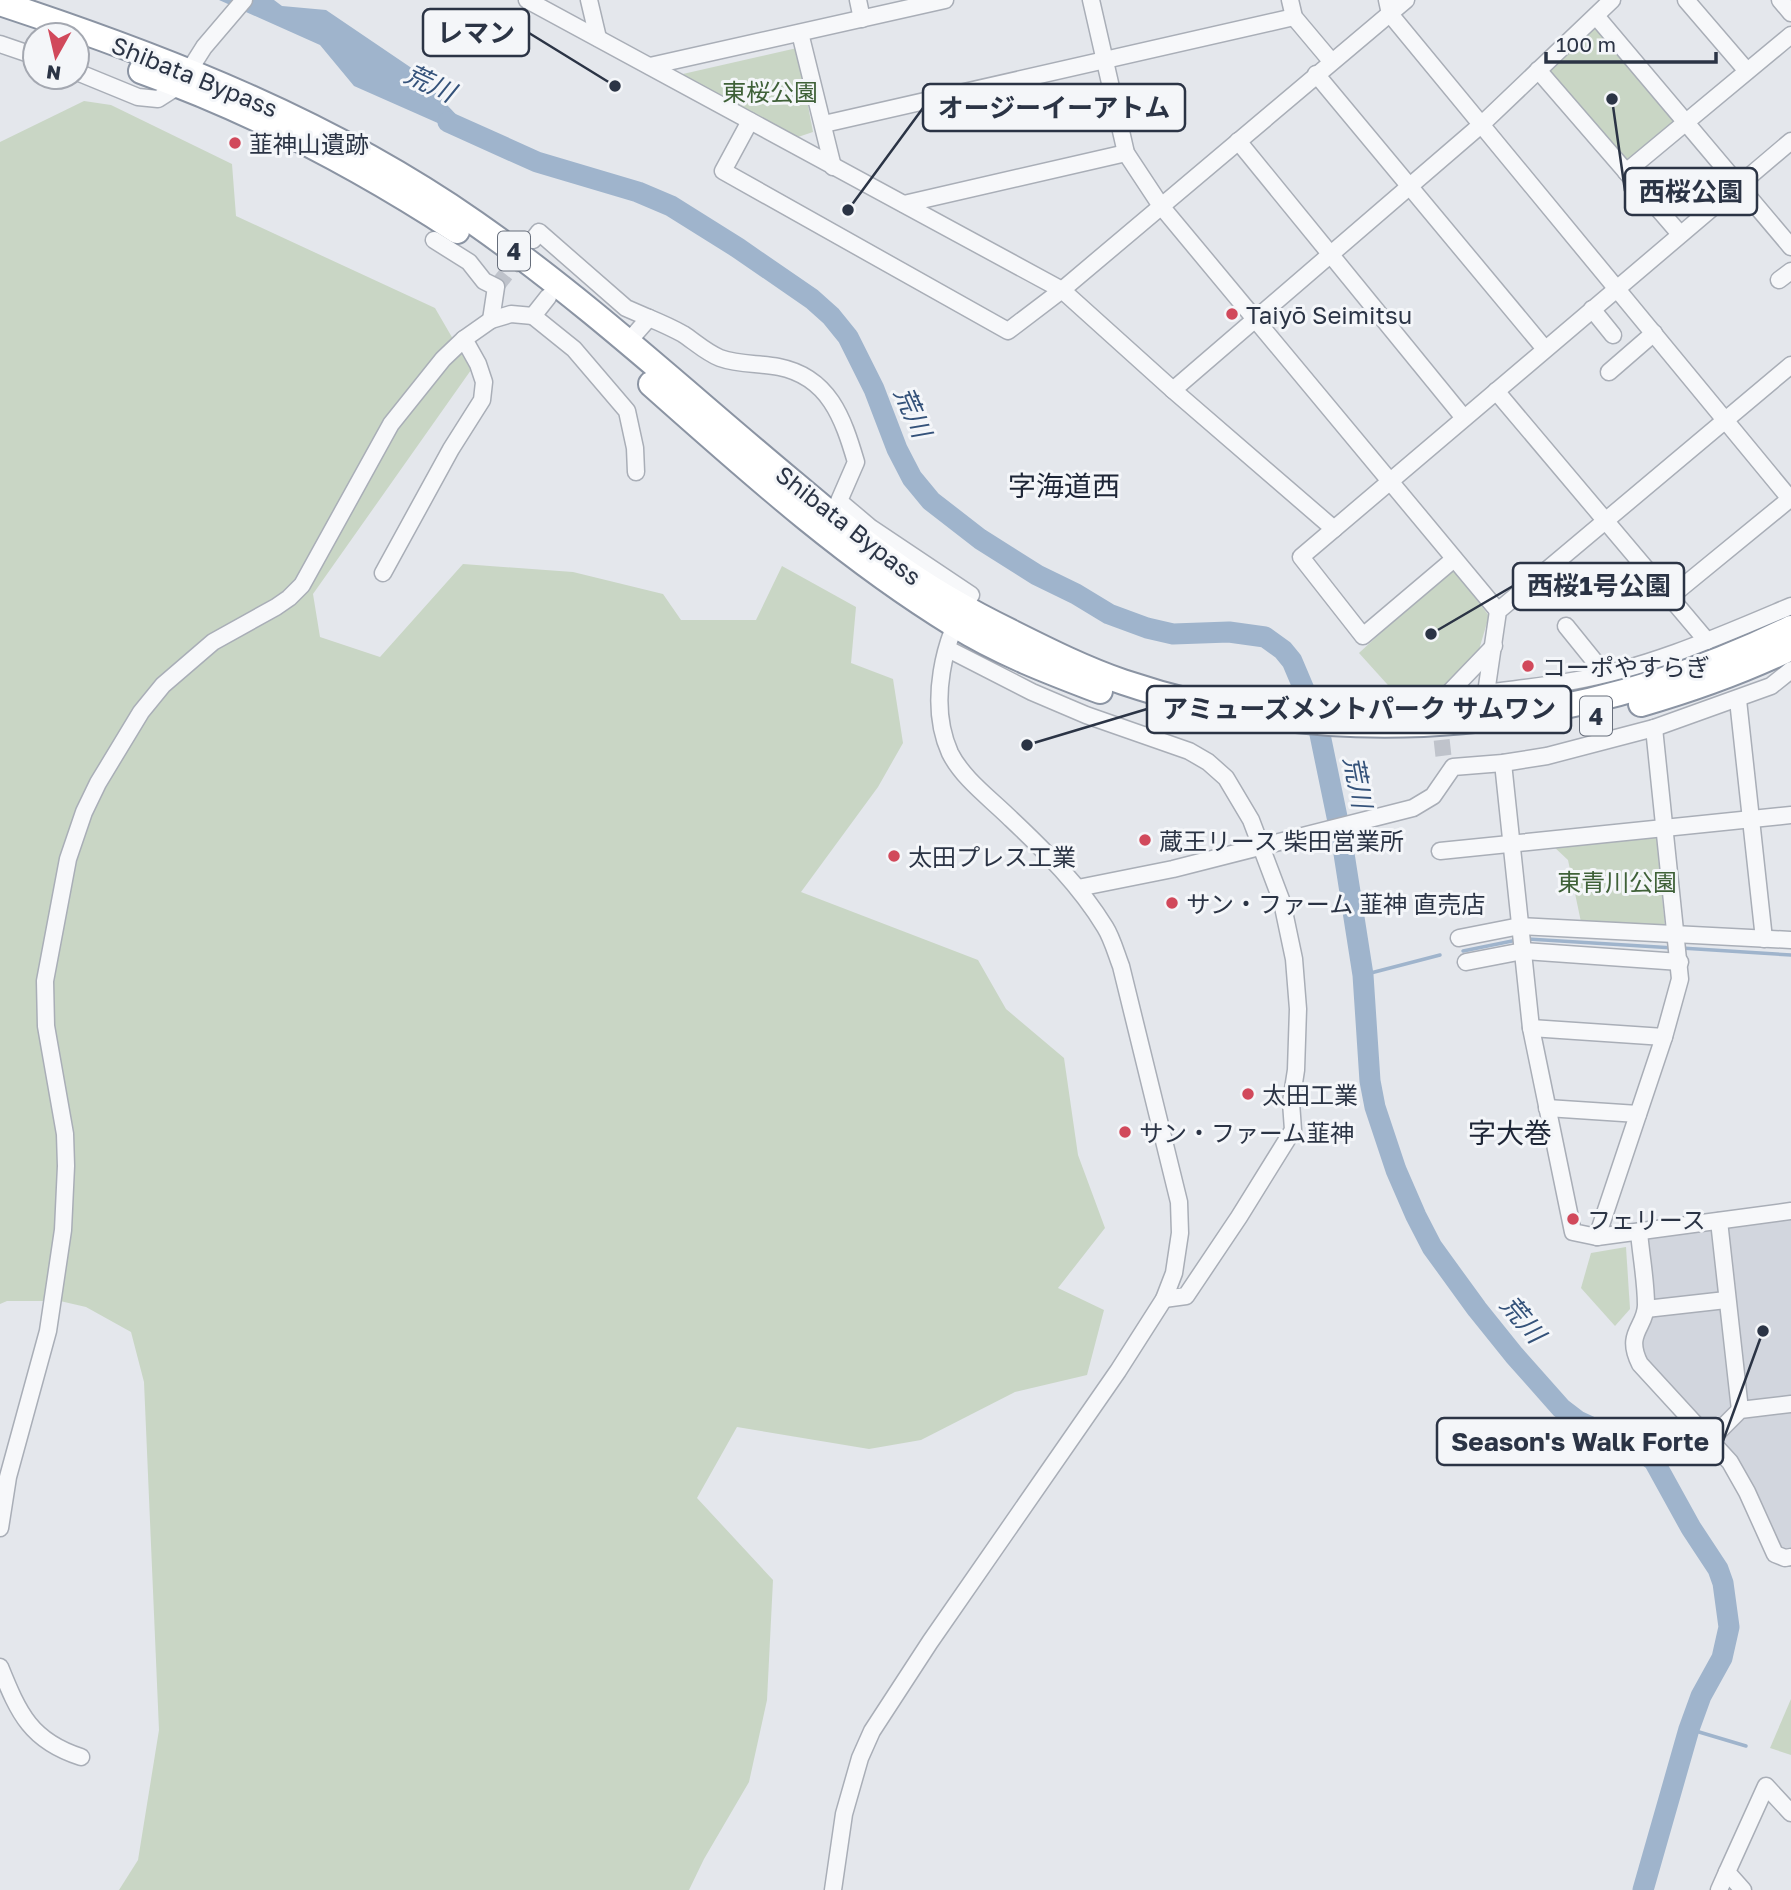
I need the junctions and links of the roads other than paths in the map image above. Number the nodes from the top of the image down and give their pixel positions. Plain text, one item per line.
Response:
1 (244, 0) edge
2 (527, 0) edge
3 (589, 0) edge
4 (858, 0) edge
5 (944, 0) edge
6 (1091, 0) edge
7 (1290, 0) edge
8 (1406, 0) edge
9 (1612, 0) edge
10 (1686, 0) edge
11 (1780, 0) edge
12 (0, 3) edge
13 (1388, 7) edge
14 (1791, 13) edge
15 (1596, 16) junction
16 (1294, 17) junction
17 (862, 19) junction
18 (0, 21) edge
19 (21, 28) edge
20 (800, 33) junction
21 (1791, 35) edge
22 (598, 38) junction
23 (0, 44) edge
24 (21, 51) edge
25 (91, 51) edge
26 (1105, 60) junction
27 (1331, 61) junction
28 (650, 66) junction
29 (1538, 70) junction
30 (1748, 71) junction
31 (1316, 74) junction
32 (91, 77) edge
33 (185, 78) junction
34 (750, 121) junction
35 (1685, 123) junction
36 (824, 124) junction
37 (1482, 124) junction
38 (1238, 141) junction
39 (1791, 141) edge
40 (1126, 153) junction
41 (833, 167) junction
42 (1626, 173) junction
43 (1739, 184) junction
44 (1410, 186) junction
45 (904, 204) junction
46 (1161, 206) junction
47 (1680, 234) junction
48 (434, 240) dead end
49 (533, 240) dead end
50 (1790, 245) edge
51 (1331, 254) junction
52 (1617, 288) junction
53 (1062, 290) junction
54 (540, 307) junction
55 (1592, 309) junction
56 (649, 318) junction
57 (491, 320) junction
58 (1255, 320) junction
59 (1654, 333) junction
60 (1613, 334) dead end
61 (464, 339) junction
62 (628, 342) junction
63 (1545, 349) junction
64 (1791, 365) edge
65 (1609, 372) dead end
66 (1173, 390) junction
67 (1496, 391) junction
68 (1464, 418) junction
69 (1726, 420) junction
70 (636, 472) dead end
71 (1390, 482) junction
72 (1791, 499) edge
73 (1605, 521) junction
74 (1334, 529) junction
75 (1454, 559) junction
76 (383, 573) dead end
77 (1670, 597) junction
78 (1791, 606) edge
79 (1498, 611) junction
80 (959, 617) junction
81 (1566, 626) dead end
82 (1791, 628) edge
83 (1707, 641) junction
84 (1494, 646) junction
85 (1791, 648) edge
86 (948, 649) junction
87 (1791, 670) edge
88 (1604, 673) junction
89 (1738, 700) junction
90 (1438, 706) dead end
91 (1654, 728) junction
92 (1387, 733) junction
93 (1503, 763) junction
94 (1791, 815) edge
95 (1752, 819) junction
96 (1665, 828) junction
97 (1511, 844) junction
98 (1261, 847) junction
99 (1440, 851) dead end
100 (1079, 888) junction
101 (1459, 938) dead end
102 (1521, 938) junction
103 (1764, 939) junction
104 (1791, 940) edge
105 (1678, 949) junction
106 (1466, 962) dead end
107 (1531, 1028) junction
108 (1664, 1037) junction
109 (1547, 1108) junction
110 (1638, 1114) junction
111 (1791, 1211) edge
112 (1719, 1221) junction
113 (1639, 1232) junction
114 (1597, 1237) junction
115 (1164, 1299) junction
116 (1726, 1300) junction
117 (1646, 1309) junction
118 (1791, 1404) edge
119 (1740, 1410) junction
120 (1710, 1440) junction
121 (0, 1528) edge
122 (1791, 1557) edge
123 (0, 1667) edge
124 (81, 1757) dead end
125 (1791, 1813) edge
126 (1727, 1872) junction
127 (833, 1890) edge
128 (1719, 1890) edge
129 (1743, 1890) edge

1 - 33 street
2 - 22 street
3 - 22 street
4 - 17 street
5 - 17 street
6 - 26 street
7 - 16 street
8 - 13 street
9 - 15 street
10 - 30 street
11 - 14 street
12 - 33 highway, Shibata Bypass / 4
13 - 27 street
13 - 37 street
15 - 29 street
15 - 35 street
16 - 26 street
16 - 27 street
17 - 20 street
18 - 19 highway
20 - 28 street
20 - 36 street
21 - 30 street
22 - 28 street
23 - 24 street
25 - 33 highway, Shibata Bypass / 4
26 - 36 street
26 - 40 street
27 - 31 street
28 - 34 street
29 - 37 street
29 - 42 street
30 - 35 street
31 - 38 street
31 - 44 street
32 - 33 street
33 - 54 highway, Shibata Bypass / 4
33 - 62 highway, Shibata Bypass / 4
34 - 41 street
34 - 53 street
35 - 42 street
35 - 43 street
36 - 41 street
37 - 44 street
37 - 52 street
38 - 46 street
38 - 51 street
39 - 43 street
40 - 45 street
40 - 46 street
41 - 45 street
42 - 47 street
43 - 47 street
43 - 50 street
44 - 51 street
44 - 63 street
45 - 53 street
46 - 53 street
46 - 58 street
47 - 52 street
48 - 57 street
49 - 56 street
51 - 58 street
51 - 68 street
52 - 55 street
52 - 59 street
53 - 66 street
54 - 57 street
54 - 70 street
54 - 80 highway, Shibata Bypass / 4
55 - 60 street
55 - 63 street
56 - 62 street
56 - 80 street
57 - 61 street
58 - 66 street
58 - 71 street
59 - 65 street
59 - 69 street
61 - 76 street
61 - 121 street
62 - 80 highway, Shibata Bypass / 4
63 - 67 street
64 - 69 street
66 - 74 street
67 - 68 street
67 - 73 street
68 - 71 street
69 - 72 street
69 - 73 street
71 - 74 street
71 - 75 street
72 - 77 street
73 - 77 street
73 - 79 street
74 - 75 street
75 - 79 street
77 - 83 street
78 - 83 street
79 - 84 street
80 - 86 street
80 - 92 highway, Shibata Bypass / 4
80 - 92 highway, Shibata Bypass / 4
81 - 88 street
82 - 92 highway, Shibata Bypass / 4
83 - 88 street
84 - 88 street
84 - 90 street
85 - 92 highway, Shibata Bypass / 4
86 - 98 street
86 - 100 street
87 - 89 street
89 - 91 street
89 - 95 street
91 - 93 street
91 - 96 street
93 - 97 street
93 - 98 street
94 - 95 street
95 - 96 street
95 - 103 street
96 - 97 street
96 - 105 street
97 - 99 street
97 - 102 street
98 - 100 street
98 - 115 street
100 - 115 street
101 - 102 street
102 - 105 street
102 - 105 street
102 - 106 street
102 - 107 street
103 - 104 street
103 - 105 street
105 - 108 street
107 - 108 street
107 - 109 street
108 - 110 street
109 - 110 street
109 - 114 street
110 - 114 street
111 - 112 street
112 - 113 street
112 - 116 street
113 - 114 street
113 - 117 street
115 - 127 street
116 - 117 street
116 - 119 street
117 - 120 street
118 - 119 street
119 - 120 street
120 - 122 street
123 - 124 street
125 - 126 street
126 - 128 street
126 - 129 street

